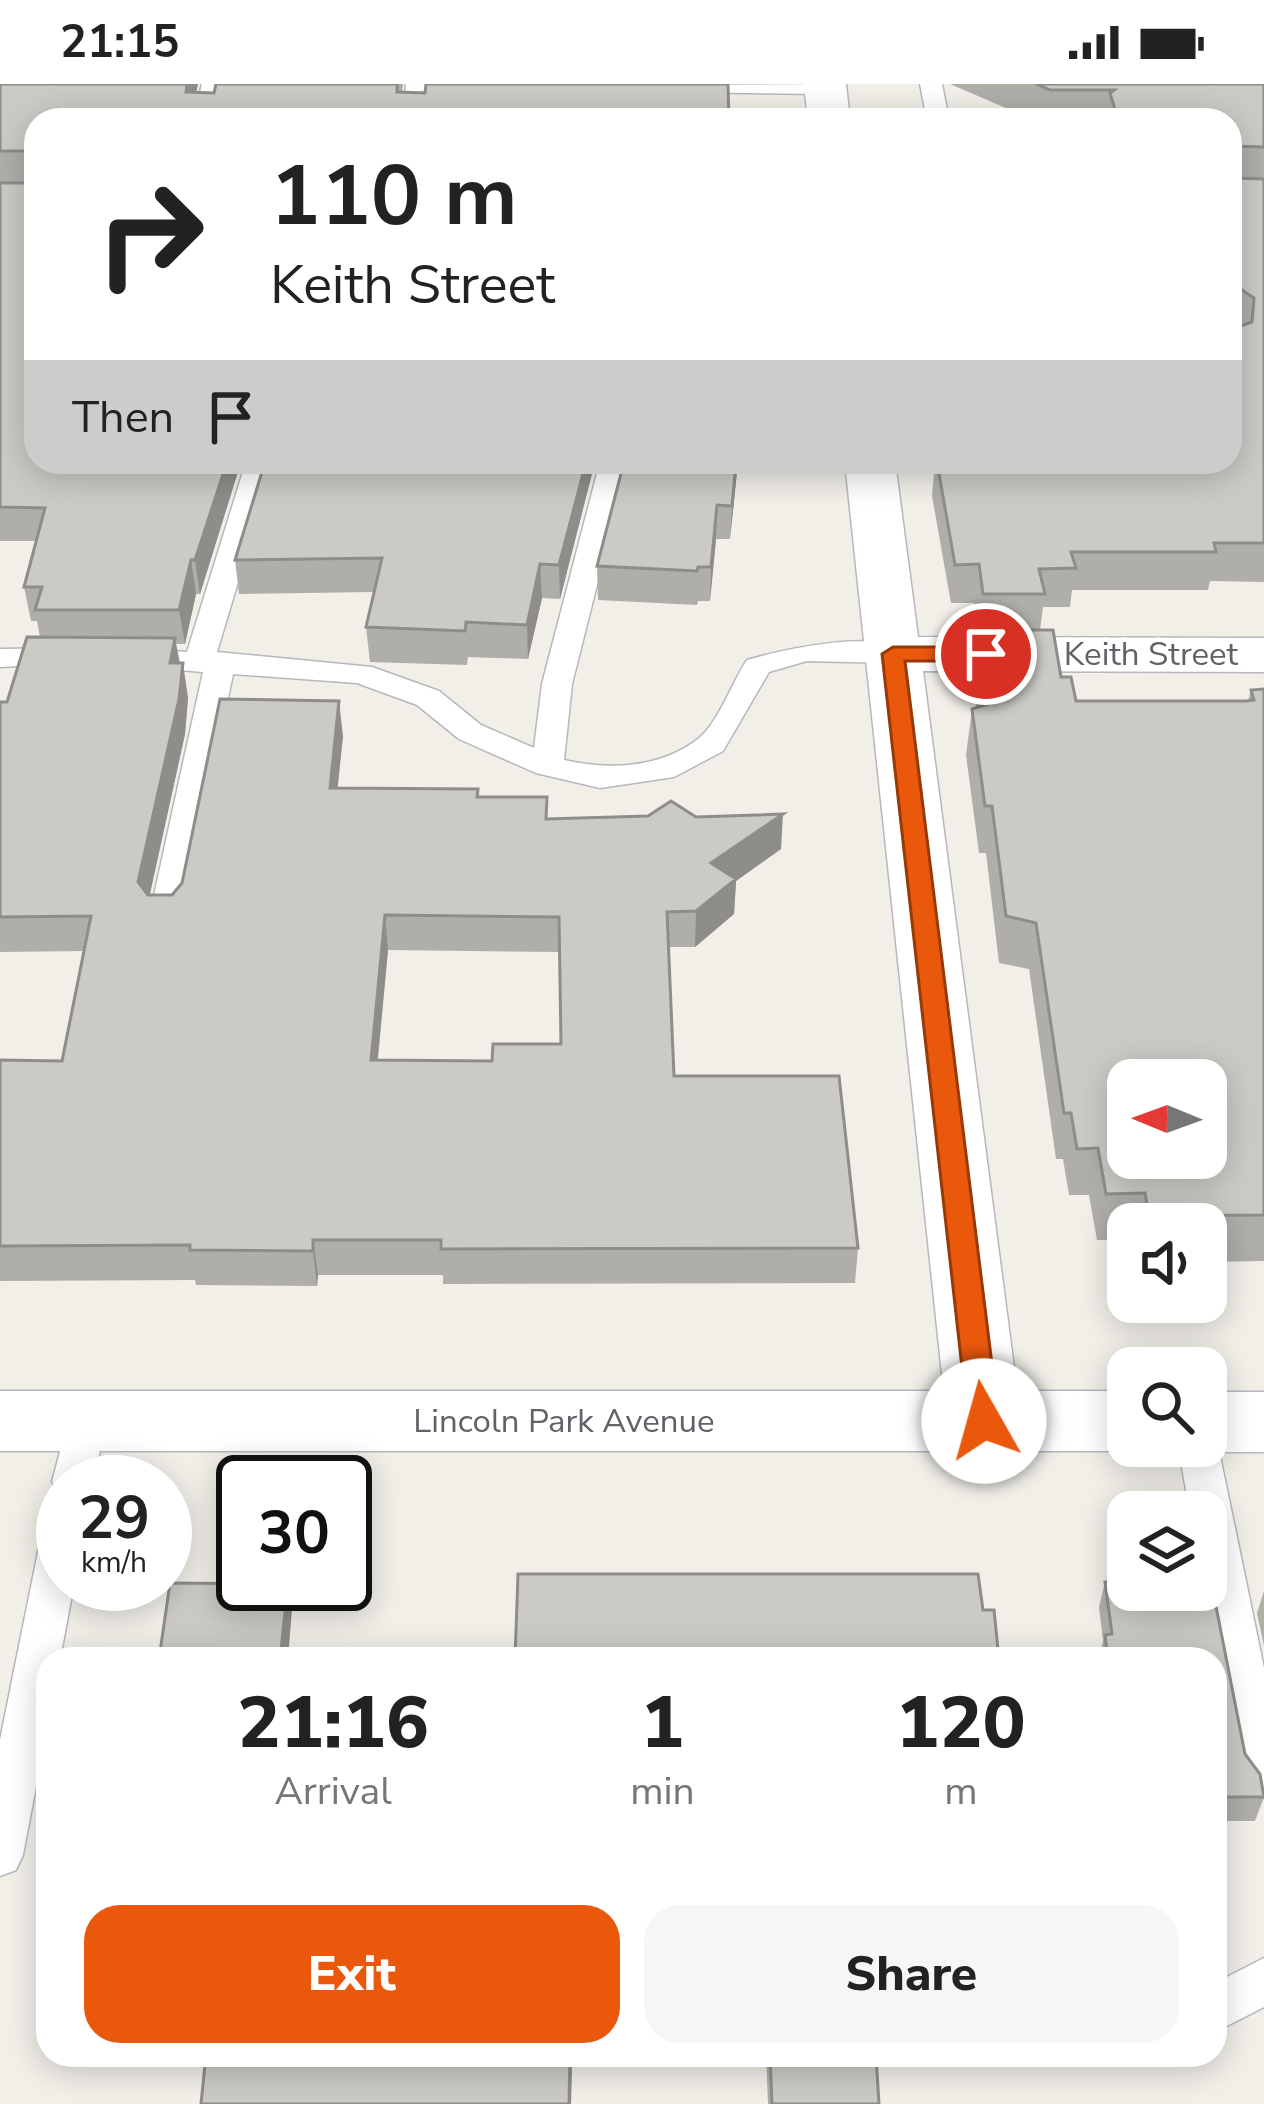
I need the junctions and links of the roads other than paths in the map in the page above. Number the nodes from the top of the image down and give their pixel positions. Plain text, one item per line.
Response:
1 (650, 84) edge
2 (826, 97) edge
3 (257, 474) edge
4 (611, 474) edge
5 (871, 474) edge
6 (893, 654) junction
7 (1264, 655) edge
8 (0, 658) edge
9 (211, 659) junction
10 (547, 766) junction
11 (166, 918) edge
12 (0, 1421) edge
13 (984, 1421) junction
14 (1107, 1421) edge
15 (1227, 1421) edge
16 (1264, 1422) edge
17 (79, 1452) edge
18 (1202, 1467) edge
19 (42, 1611) edge
20 (14, 1715) edge
21 (1264, 1778) edge
22 (0, 1855) edge
23 (1264, 1982) edge
24 (1227, 2002) edge

1 - 2 lane
3 - 9 lane
4 - 10 lane
5 - 6 street
6 - 7 street, Keith Street
6 - 10 lane
6 - 13 street
8 - 9 lane
9 - 10 lane
9 - 11 lane
12 - 17 street, Lincoln Park Avenue
13 - 14 street, Lincoln Park Avenue
13 - 17 street, Lincoln Park Avenue
15 - 16 street
18 - 21 lane
19 - 20 lane
20 - 22 lane
23 - 24 lane

